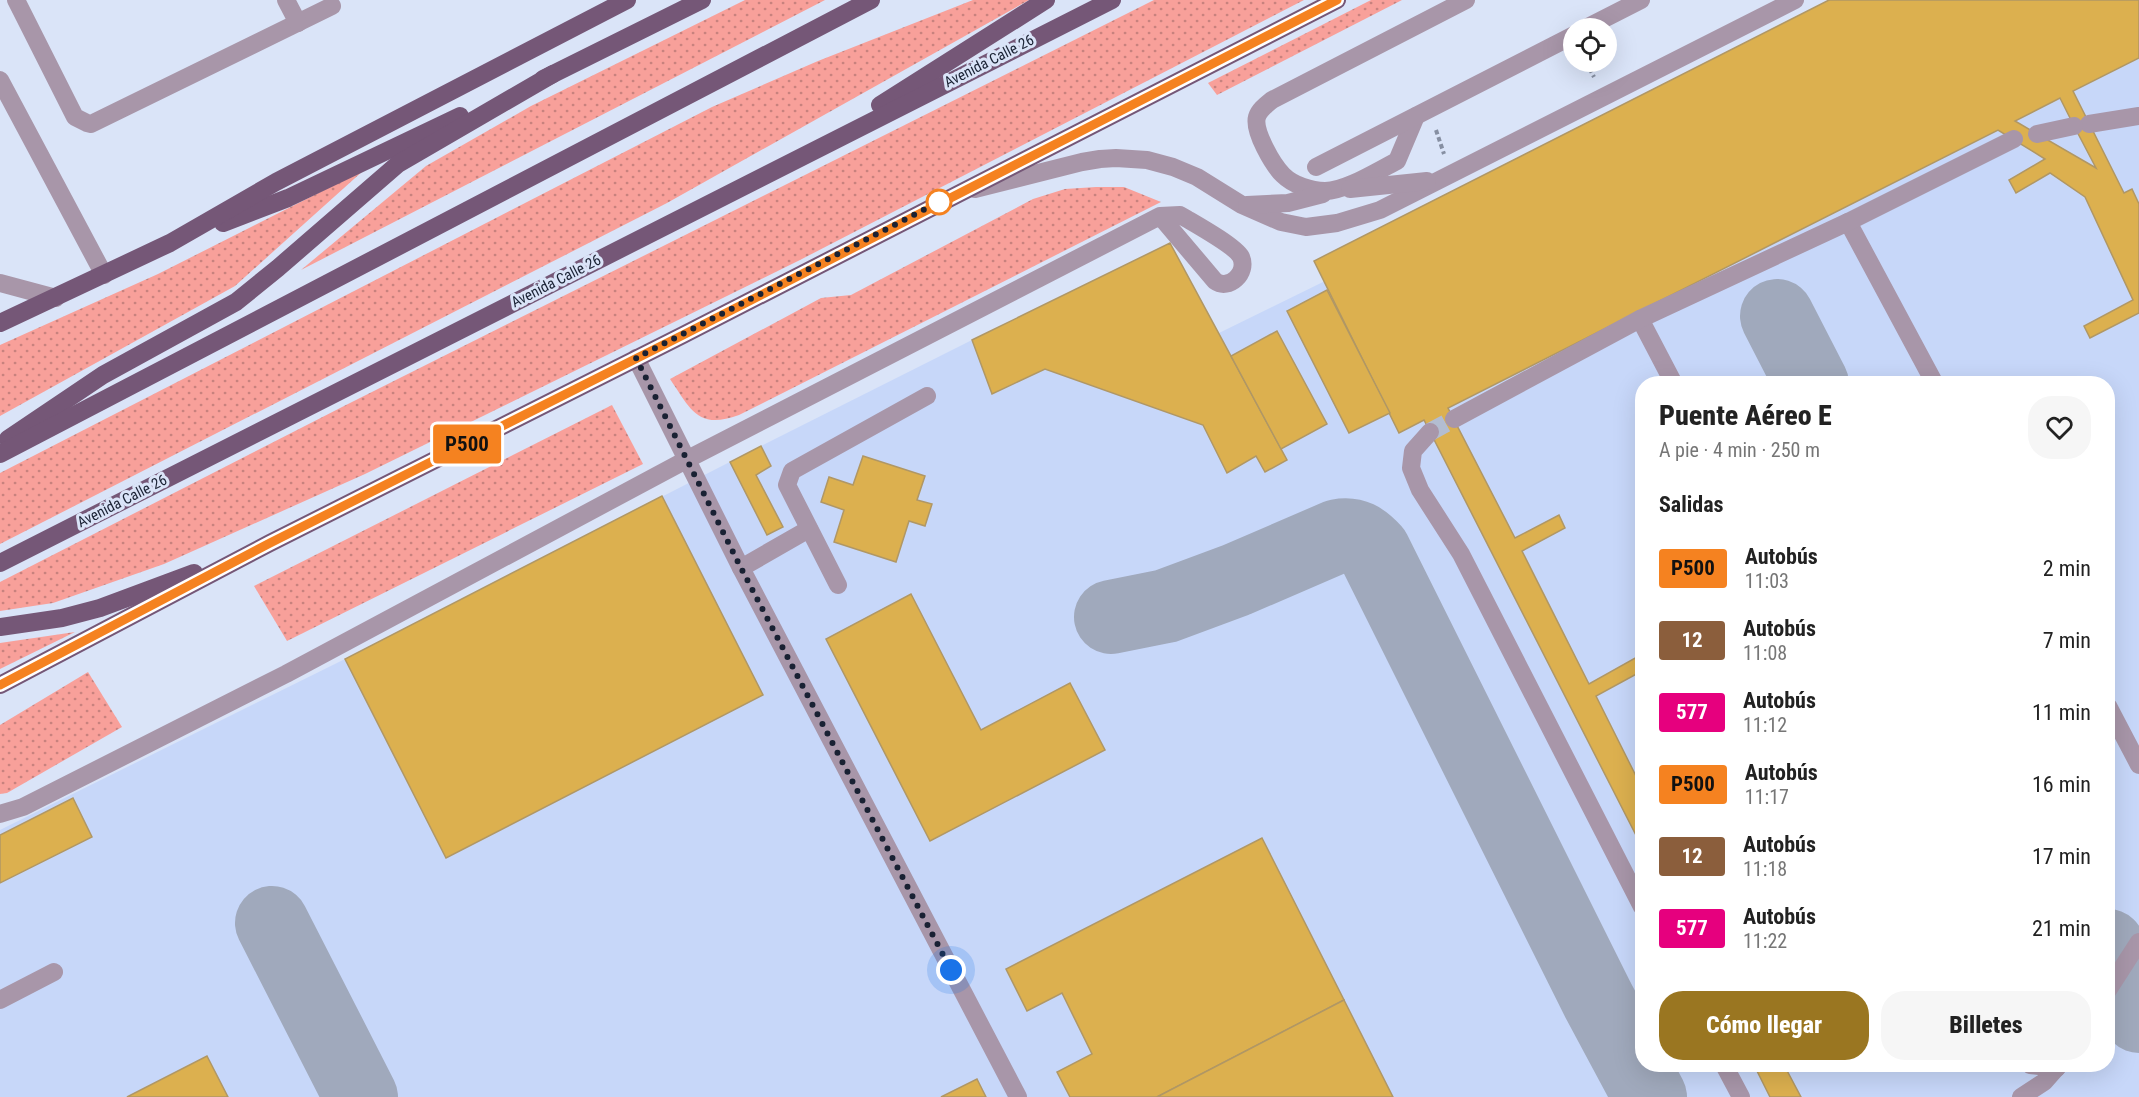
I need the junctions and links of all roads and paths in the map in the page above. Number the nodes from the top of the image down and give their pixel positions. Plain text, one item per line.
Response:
1 (16, 0) edge
2 (286, 0) edge
3 (627, 0) edge
4 (702, 0) edge
5 (871, 0) edge
6 (1046, 0) edge
7 (1112, 0) edge
8 (1337, 0) edge
9 (1466, 0) edge
10 (1641, 0) edge
11 (1795, 0) edge
12 (332, 6) dead end
13 (1606, 18) edge
14 (298, 23) junction
15 (1563, 41) edge
16 (553, 74) junction
17 (0, 80) edge
18 (1422, 113) junction
19 (2139, 116) edge
20 (2037, 134) dead end
21 (2014, 139) dead end
22 (782, 166) junction
23 (1316, 167) dead end
24 (1447, 177) junction
25 (1336, 190) junction
26 (956, 194) junction
27 (1242, 205) junction
28 (1161, 216) dead end
29 (1848, 222) junction
30 (170, 243) junction
31 (104, 275) junction
32 (0, 283) edge
33 (56, 297) junction
34 (1640, 319) junction
35 (0, 323) edge
36 (636, 358) junction
37 (1670, 376) edge
38 (1931, 376) edge
39 (927, 396) dead end
40 (1454, 419) tunnel mouth
41 (1430, 432) tunnel mouth
42 (0, 444) edge
43 (0, 454) edge
44 (686, 460) junction
45 (809, 529) junction
46 (270, 543) junction
47 (0, 563) edge
48 (741, 568) junction
49 (838, 585) dead end
50 (0, 627) edge
51 (0, 685) edge
52 (2115, 719) edge
53 (2139, 765) edge
54 (0, 814) edge
55 (1635, 893) edge
56 (2139, 942) edge
57 (54, 972) dead end
58 (2115, 979) edge
59 (0, 1000) edge
60 (1728, 1072) edge
61 (2053, 1072) edge
62 (1018, 1097) edge
63 (1741, 1097) edge
64 (2021, 1097) edge

1 - 14 lane
2 - 14 lane
3 - 30 main road
4 - 16 main road
5 - 43 main road
6 - 22 main road
7 - 22 main road, Avenida Calle 26
8 - 26 main road
9 - 25 lane
10 - 13 lane
11 - 24 lane
12 - 14 lane
15 - 18 lane
16 - 30 main road
16 - 42 main road
17 - 31 lane
18 - 23 lane
18 - 24 path
18 - 25 lane
19 - 20 lane
21 - 29 lane
22 - 47 main road, Avenida Calle 26
24 - 25 lane
24 - 27 lane
25 - 27 lane
26 - 27 lane
26 - 36 main road
28 - 44 lane
29 - 34 lane
29 - 38 lane
30 - 31 main road
31 - 33 main road
32 - 33 lane
33 - 35 main road
34 - 37 lane
34 - 40 lane
36 - 44 lane
36 - 46 main road
39 - 45 lane
41 - 55 lane
44 - 48 lane
44 - 54 lane
45 - 48 lane
45 - 49 lane
46 - 50 main road
46 - 51 main road
48 - 62 lane
52 - 53 lane
56 - 58 lane
57 - 59 lane
60 - 63 lane
61 - 64 lane

